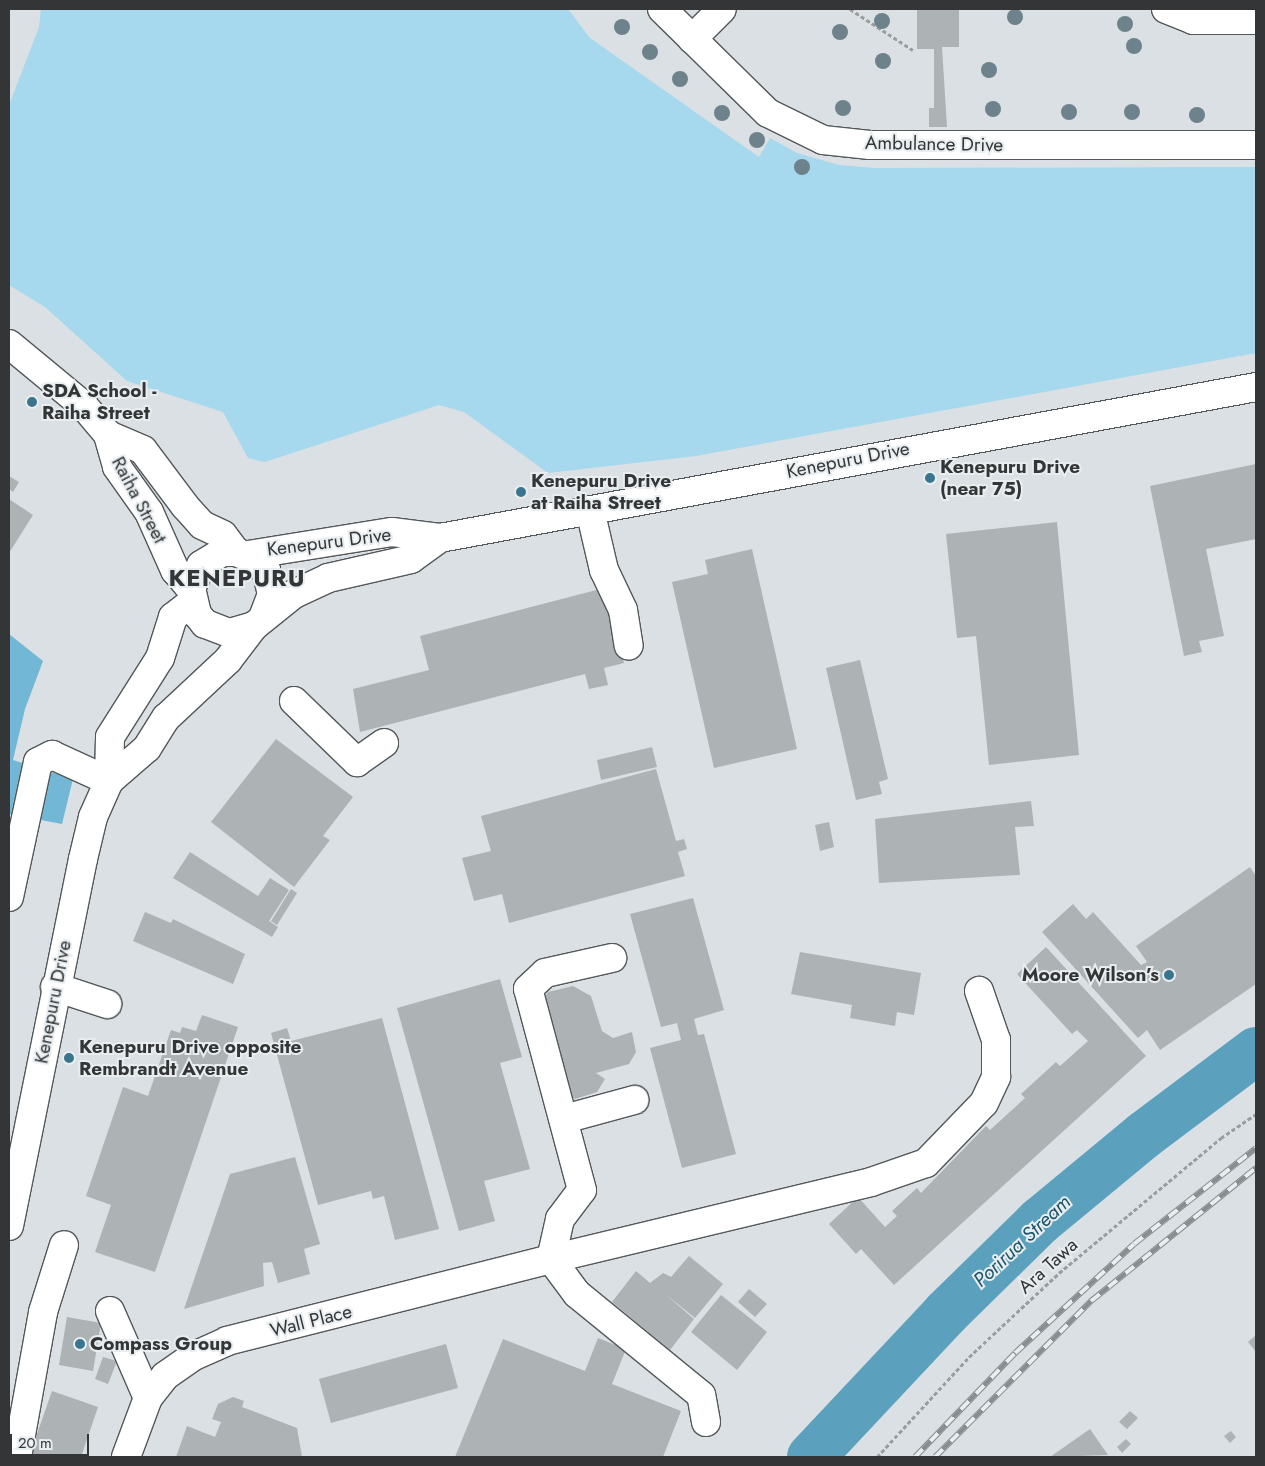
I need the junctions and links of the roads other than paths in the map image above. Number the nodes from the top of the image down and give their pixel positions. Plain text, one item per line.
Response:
1 (662, 9) edge
2 (722, 9) edge
3 (1166, 9) edge
4 (1193, 14) edge
5 (1256, 20) edge
6 (692, 39) junction
7 (1256, 145) edge
8 (9, 344) edge
9 (1256, 387) edge
10 (108, 435) junction
11 (590, 510) junction
12 (440, 538) junction
13 (242, 553) junction
14 (191, 595) junction
15 (259, 622) junction
16 (629, 646) dead end
17 (294, 701) dead end
18 (384, 743) dead end
19 (109, 781) junction
20 (9, 897) edge
21 (612, 958) dead end
22 (55, 987) junction
23 (979, 991) dead end
24 (107, 1004) dead end
25 (634, 1100) dead end
26 (564, 1119) junction
27 (9, 1226) edge
28 (64, 1245) dead end
29 (552, 1259) junction
30 (110, 1311) dead end
31 (148, 1398) junction
32 (706, 1422) dead end
33 (17, 1457) edge
34 (126, 1457) edge

1 - 6 main road, Ambulance Drive
2 - 6 main road
3 - 4 main road
4 - 5 main road
6 - 7 main road, Ambulance Drive
8 - 10 main road, Raiha Street
9 - 11 main road, Kenepuru Drive
10 - 13 main road, Raiha Street
10 - 14 main road, Raiha Street
11 - 12 main road, Kenepuru Drive
11 - 16 main road
12 - 13 main road, Kenepuru Drive
12 - 15 main road, Kenepuru Drive
13 - 14 main road, Kenepuru Drive
13 - 15 main road, Kenepuru Drive
14 - 15 main road, Kenepuru Drive
14 - 19 main road, Kenepuru Drive
15 - 19 main road, Kenepuru Drive
17 - 18 main road
19 - 20 main road
19 - 22 main road, Kenepuru Drive
21 - 26 main road
22 - 24 main road
22 - 27 main road, Kenepuru Drive
23 - 29 main road, Wall Place
25 - 26 main road
26 - 29 main road
28 - 33 main road
29 - 31 main road, Wall Place
29 - 32 main road
30 - 31 main road
31 - 34 main road, Wall Place

